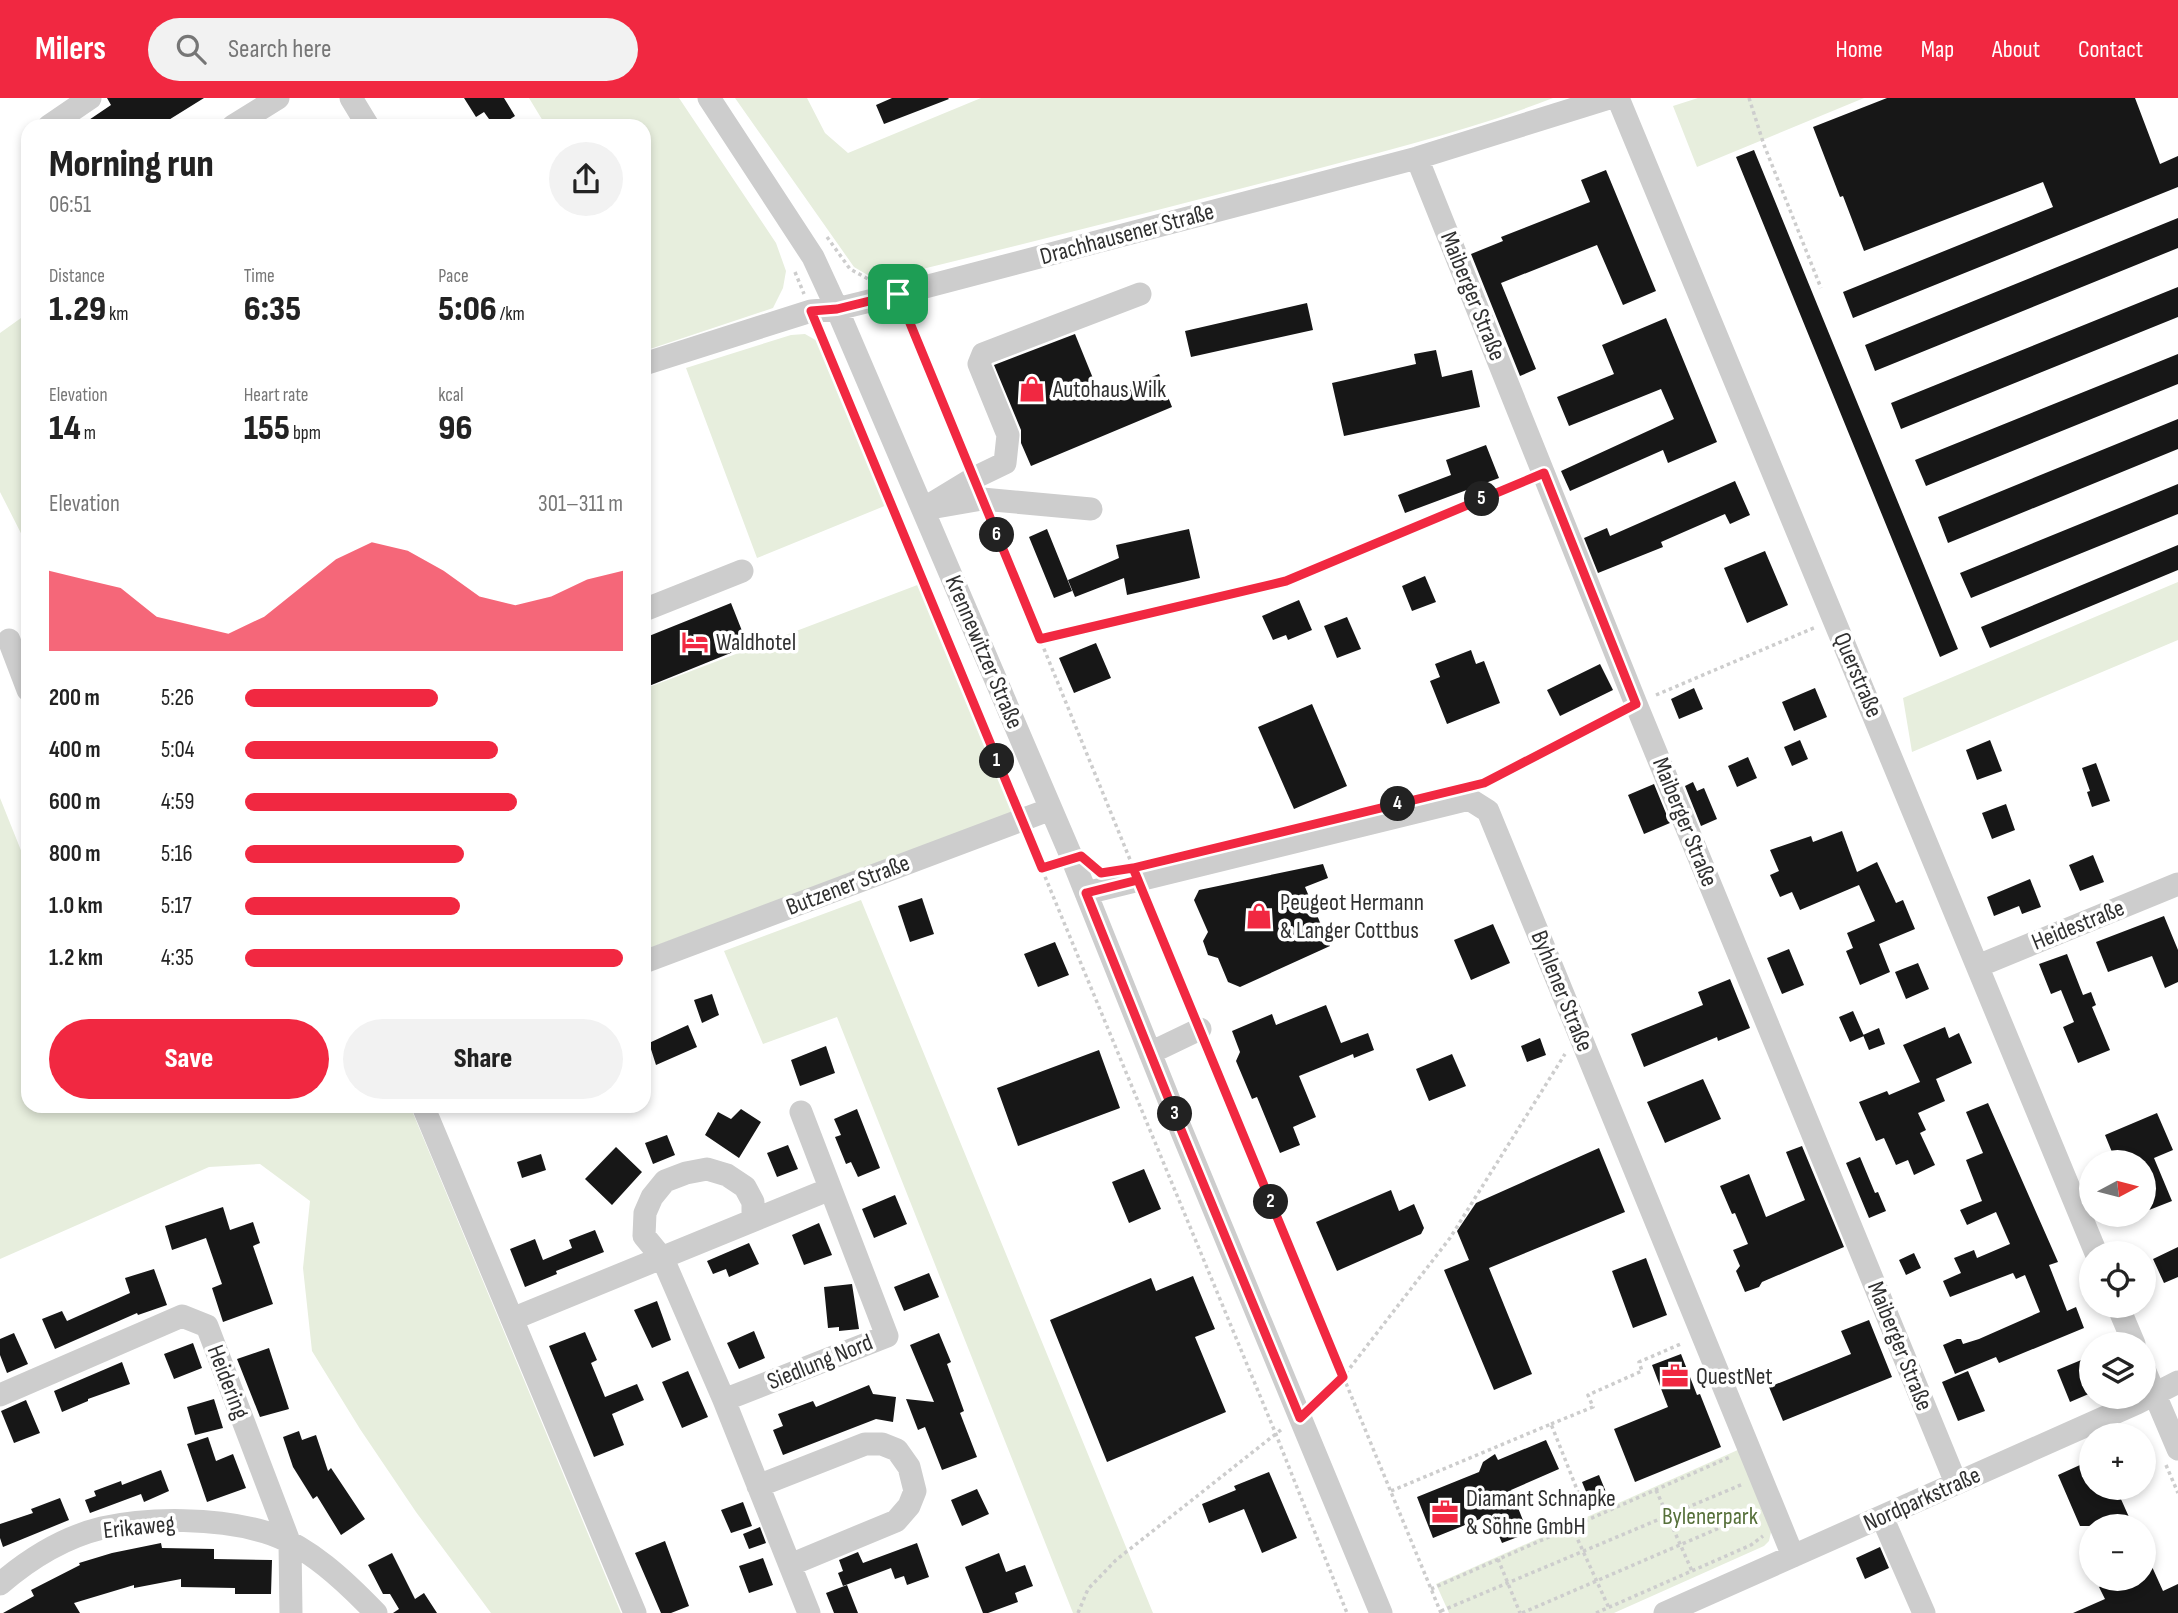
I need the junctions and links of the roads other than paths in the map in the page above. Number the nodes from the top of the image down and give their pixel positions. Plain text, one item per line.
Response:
1 (90, 98) edge
2 (278, 98) edge
3 (351, 98) edge
4 (709, 98) edge
5 (1609, 98) edge
6 (1618, 98) edge
7 (59, 119) edge
8 (244, 119) edge
9 (364, 119) edge
10 (1417, 158) junction
11 (1140, 294) dead end
12 (837, 309) junction
13 (651, 363) edge
14 (978, 489) junction
15 (923, 509) junction
16 (1091, 509) dead end
17 (742, 571) dead end
18 (651, 607) edge
19 (12, 639) edge
20 (21, 668) edge
21 (1051, 809) junction
22 (2178, 884) edge
23 (1086, 893) junction
24 (651, 959) edge
25 (1978, 966) junction
26 (1200, 1029) road end
27 (1150, 1053) junction
28 (801, 1112) dead end
29 (426, 1113) edge
30 (830, 1189) junction
31 (753, 1220) junction
32 (2091, 1241) edge
33 (663, 1259) junction
34 (512, 1319) junction
35 (2178, 1382) edge
36 (2156, 1394) edge
37 (0, 1395) edge
38 (2156, 1397) edge
39 (724, 1400) junction
40 (2123, 1409) edge
41 (2178, 1449) edge
42 (1956, 1483) junction
43 (758, 1486) junction
44 (1882, 1517) junction
45 (290, 1544) junction
46 (1793, 1556) junction
47 (790, 1565) junction
48 (0, 1584) edge
49 (291, 1613) edge
50 (376, 1613) edge
51 (635, 1613) edge
52 (809, 1613) edge
53 (1381, 1613) edge
54 (1665, 1613) edge
55 (1924, 1613) edge

1 - 7 street
2 - 8 street
3 - 9 street
4 - 12 street, Krennewitzer Straße
5 - 10 street, Drachhausener Straße
6 - 25 street, Querstraße
10 - 12 street, Drachhausener Straße
10 - 42 street, Maiberger Straße
11 - 14 street
12 - 13 street, Drachhausener Straße
12 - 15 street, Krennewitzer Straße
14 - 15 street
14 - 16 street
15 - 21 street, Krennewitzer Straße
17 - 18 street
19 - 20 street
21 - 23 street, Krennewitzer Straße
21 - 24 street, Butzener Straße
22 - 25 street, Heidestraße
23 - 27 street, Krennewitzer Straße
23 - 46 street, Byhlener Straße
25 - 32 street, Querstraße
26 - 27 street
27 - 53 street, Krennewitzer Straße
28 - 30 street, Siedlung Nord
29 - 34 street
30 - 31 street
30 - 39 street, Siedlung Nord
31 - 33 street
31 - 33 street
33 - 34 street
33 - 39 street
34 - 51 street
35 - 36 street, Nordparkstraße
37 - 45 street, Heidering
38 - 41 street
39 - 43 street
40 - 42 street, Nordparkstraße
42 - 44 street, Nordparkstraße
43 - 47 street
43 - 47 street
44 - 46 street, Nordparkstraße
44 - 55 street
45 - 48 street, Erikaweg
45 - 49 street, Heidering
45 - 50 street, Erikaweg
46 - 54 street, Nordparkstraße
47 - 52 street

